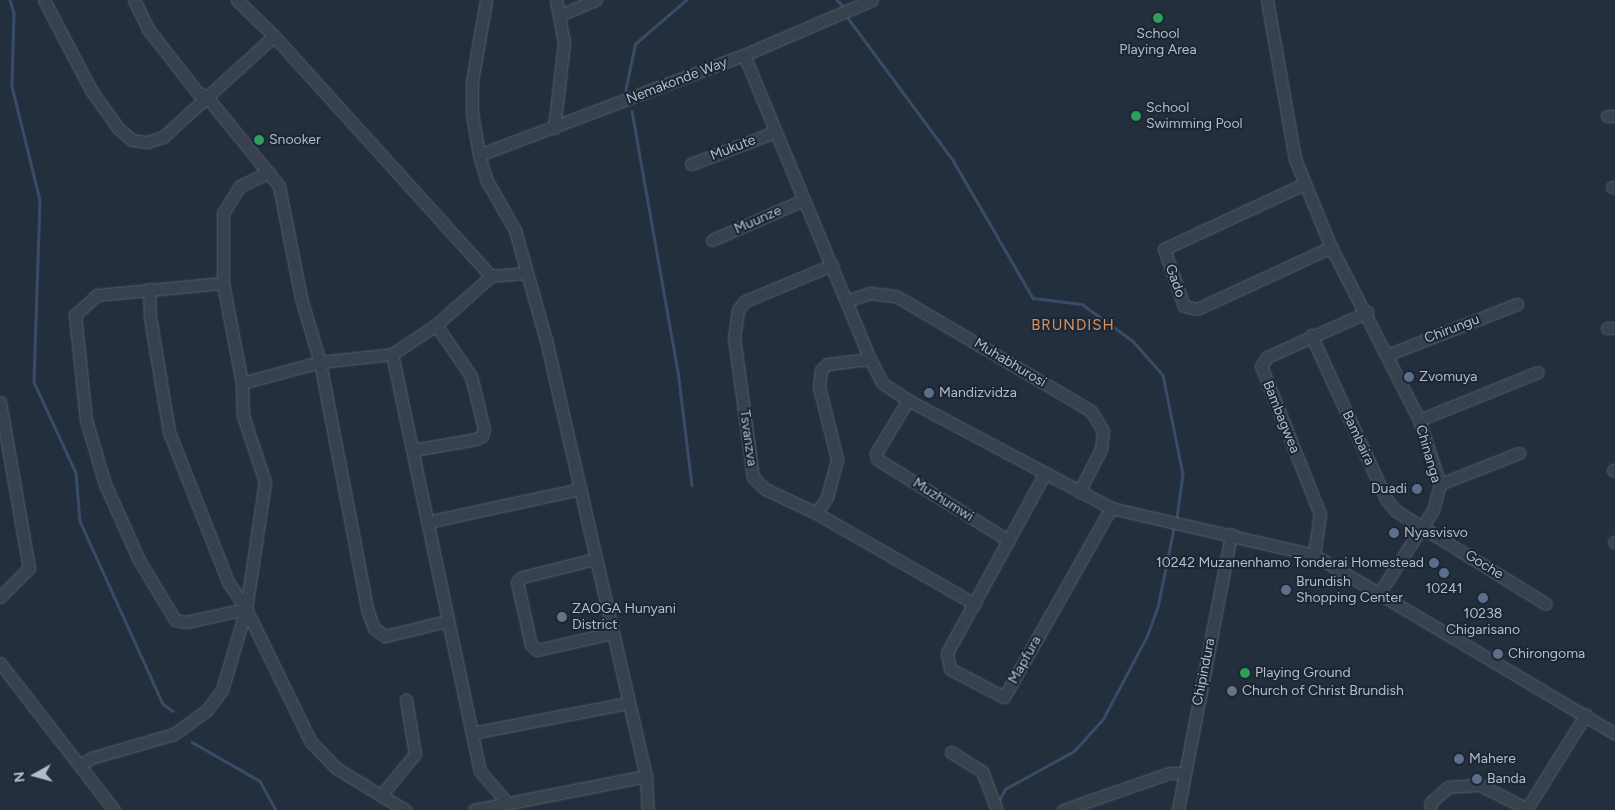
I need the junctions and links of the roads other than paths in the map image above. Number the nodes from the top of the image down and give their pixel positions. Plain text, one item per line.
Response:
1 (44, 0) edge
2 (134, 0) edge
3 (486, 0) edge
4 (556, 0) edge
5 (596, 0) edge
6 (872, 0) edge
7 (1267, 0) edge
8 (239, 1) edge
9 (560, 15) junction
10 (274, 36) junction
11 (744, 55) junction
12 (207, 97) junction
13 (554, 128) junction
14 (775, 132) junction
15 (479, 155) junction
16 (691, 164) dead end
17 (269, 172) junction
18 (1304, 184) junction
19 (803, 200) junction
20 (712, 240) dead end
21 (1331, 247) junction
22 (832, 265) junction
23 (526, 273) junction
24 (491, 276) junction
25 (223, 284) junction
26 (149, 290) junction
27 (846, 301) junction
28 (1516, 304) dead end
29 (1366, 312) junction
30 (436, 325) junction
31 (1311, 335) junction
32 (392, 354) junction
33 (1387, 354) junction
34 (870, 359) junction
35 (320, 362) junction
36 (1538, 372) dead end
37 (242, 383) junction
38 (908, 400) junction
39 (0, 402) edge
40 (1419, 420) junction
41 (413, 450) junction
42 (1519, 453) dead end
43 (1045, 473) junction
44 (1440, 484) junction
45 (580, 489) junction
46 (1079, 492) junction
47 (1111, 508) junction
48 (816, 512) junction
49 (427, 522) junction
50 (1421, 526) junction
51 (1231, 534) junction
52 (1009, 540) junction
53 (1314, 555) junction
54 (595, 560) junction
55 (1380, 592) junction
56 (0, 597) edge
57 (975, 604) junction
58 (1546, 604) dead end
59 (246, 609) junction
60 (447, 621) junction
61 (611, 632) junction
62 (0, 663) edge
63 (406, 700) dead end
64 (628, 703) junction
65 (1586, 714) junction
66 (472, 734) junction
67 (1615, 734) edge
68 (951, 752) dead end
69 (80, 765) junction
70 (1184, 773) junction
71 (646, 776) junction
72 (382, 794) junction
73 (508, 804) junction
74 (1181, 809) edge
75 (1526, 809) edge
76 (114, 810) edge
77 (406, 810) edge
78 (474, 810) edge
79 (648, 810) edge
80 (997, 810) edge
81 (1063, 810) edge
82 (1430, 810) edge

1 - 12 street
2 - 12 street
3 - 15 street
4 - 9 street
5 - 9 street
6 - 11 street, Nemakonde Way
7 - 18 street, Chinanga
8 - 10 street
9 - 13 street
10 - 12 street
10 - 24 street
11 - 13 street, Nemakonde Way
11 - 14 street
12 - 17 street
13 - 15 street, Nemakonde Way
14 - 16 street, Mukute
14 - 19 street
15 - 23 street
17 - 25 street
17 - 35 street
18 - 21 street, Chinanga
18 - 21 street, Gado
19 - 20 street, Muunze
19 - 22 street
21 - 29 street, Chinanga
22 - 27 street
22 - 48 street, Tsvanzva
23 - 24 street
23 - 45 street
24 - 30 street
25 - 26 street
25 - 37 street
26 - 59 street
26 - 59 street
27 - 34 street
27 - 46 street, Muhabhurosi
28 - 33 street, Chirungu
29 - 31 street, Bambagwea
29 - 33 street, Chinanga
30 - 32 street
30 - 41 street
31 - 50 street, Bambaira
31 - 53 street, Bambagwea
32 - 35 street
32 - 41 street
33 - 40 street, Chinanga
34 - 38 street
34 - 48 street
35 - 37 street
35 - 60 street
36 - 40 street
37 - 59 street
38 - 43 street
38 - 52 street, Muzhumwi
39 - 56 street
40 - 44 street, Chinanga
41 - 49 street
42 - 44 street
43 - 46 street
43 - 52 street, Mapfura
44 - 50 street, Chinanga
45 - 49 street
45 - 54 street
46 - 47 street
47 - 51 street
47 - 57 street, Mapfura
48 - 57 street, Tsvanzva
49 - 60 street
50 - 55 street, Chinanga
50 - 58 street, Goche
51 - 53 street
51 - 70 street, Chipindura
52 - 57 street, Mapfura
53 - 55 street
54 - 61 street
54 - 61 street
55 - 65 street
59 - 69 street
59 - 72 street
60 - 66 street
61 - 64 street
62 - 69 street
63 - 72 street
64 - 66 street
64 - 71 street
65 - 67 street
65 - 75 street
66 - 73 street
68 - 80 street
69 - 76 street
70 - 74 street, Chipindura
70 - 81 street
71 - 73 street
71 - 79 street
72 - 77 street
73 - 78 street
75 - 82 street

